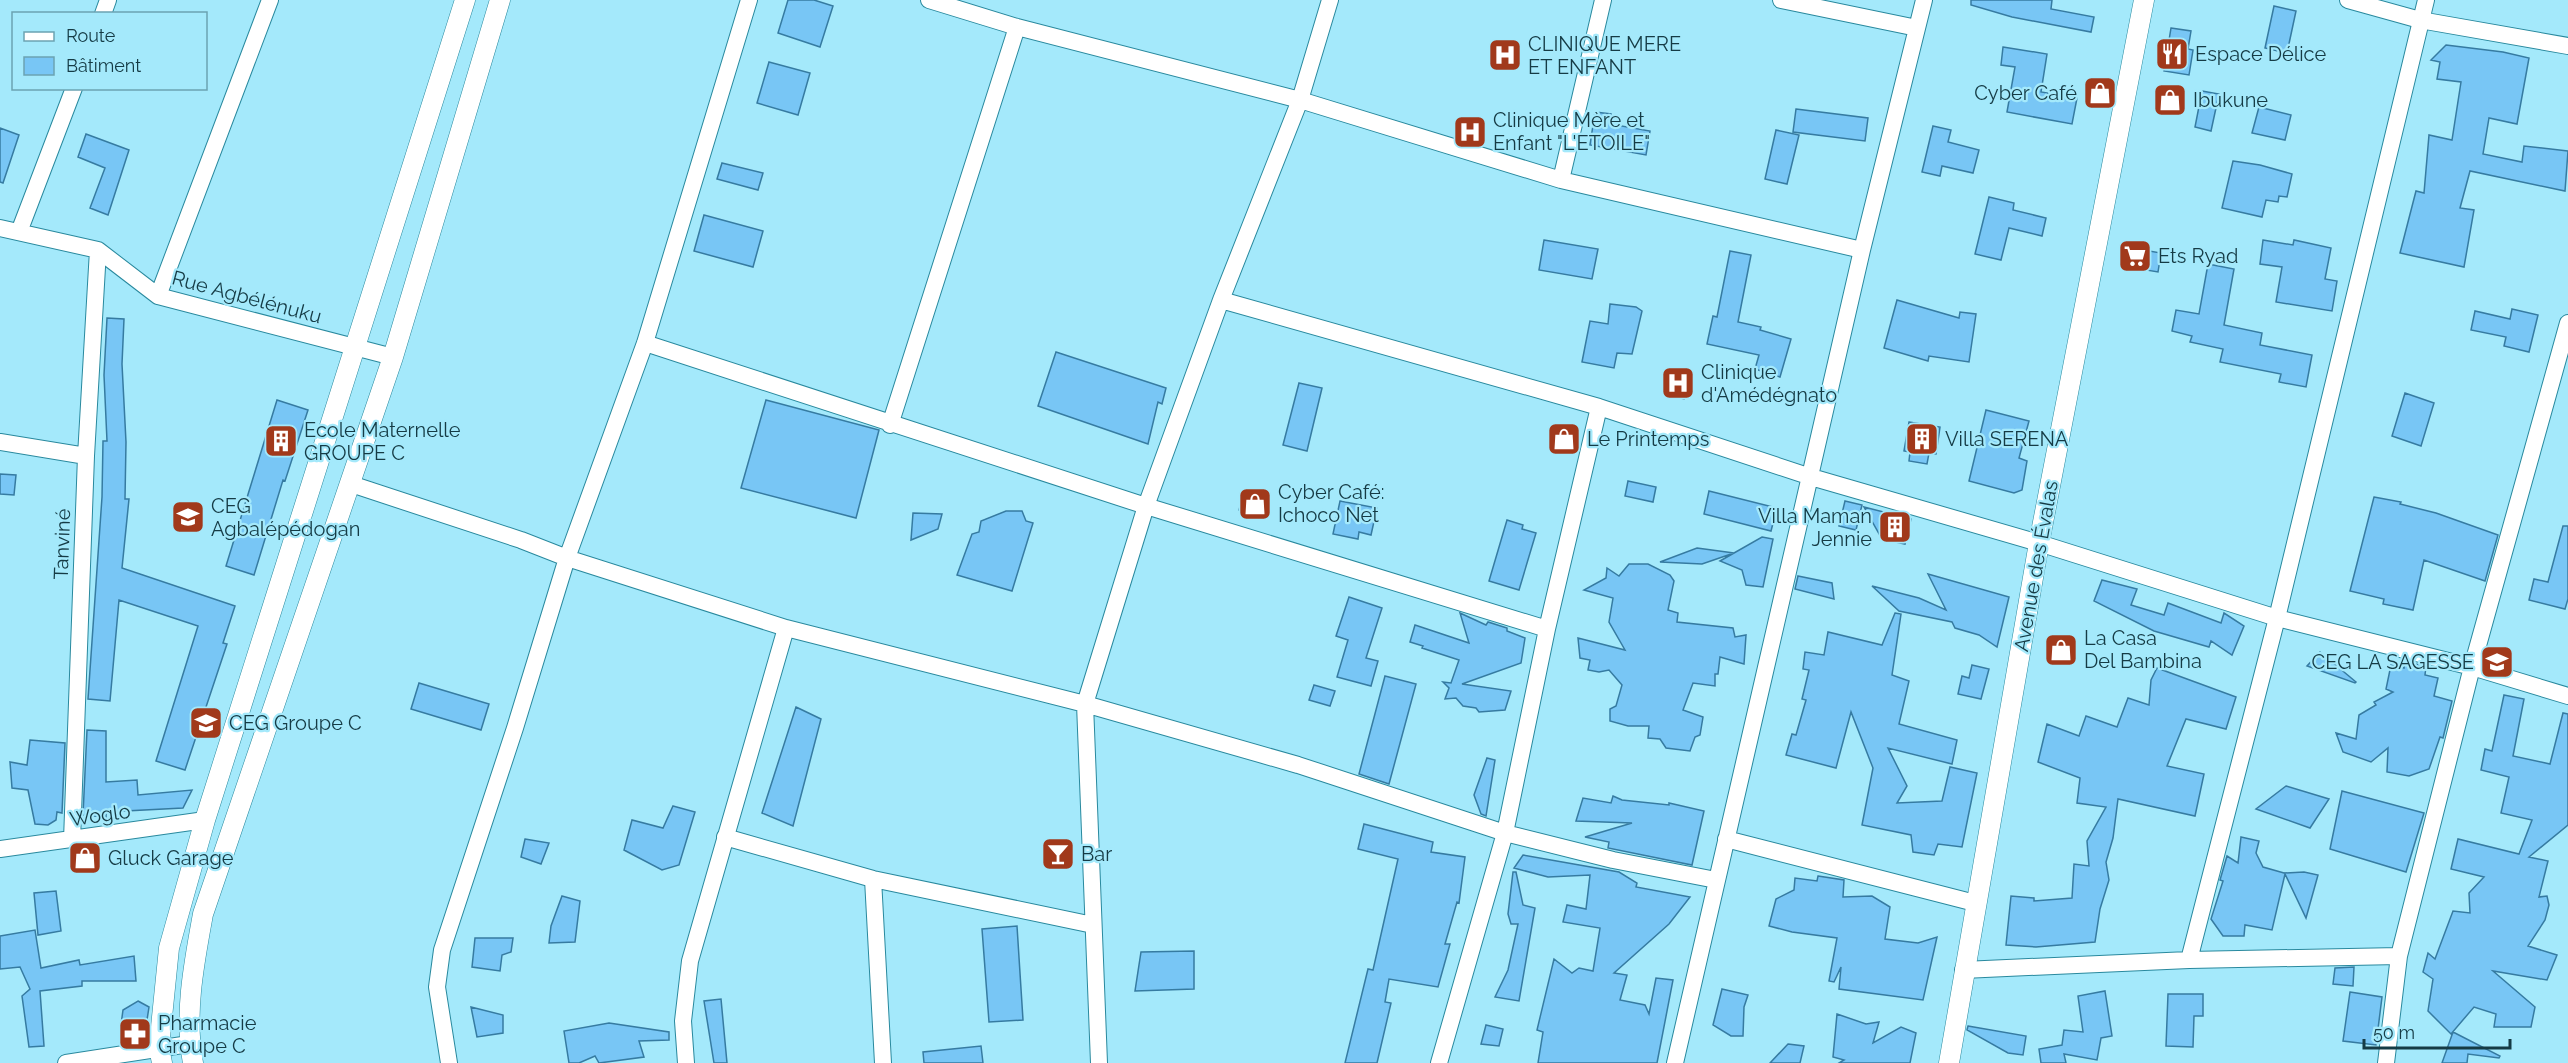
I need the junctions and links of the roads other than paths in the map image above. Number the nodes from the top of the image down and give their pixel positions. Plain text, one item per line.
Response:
1 (270, 0) edge
2 (465, 0) edge
3 (500, 0) edge
4 (749, 0) edge
5 (929, 0) edge
6 (1330, 0) edge
7 (1603, 0) edge
8 (1781, 0) edge
9 (1924, 0) edge
10 (2144, 0) edge
11 (2348, 0) edge
12 (2426, 0) edge
13 (2420, 20) junction
14 (1017, 27) junction
15 (1917, 28) junction
16 (2568, 46) edge
17 (73, 90) edge
18 (1300, 100) junction
19 (1561, 180) junction
20 (0, 228) edge
21 (19, 232) junction
22 (98, 250) junction
23 (1862, 250) junction
24 (158, 296) junction
25 (1221, 300) junction
26 (2568, 322) edge
27 (645, 343) junction
28 (356, 347) junction
29 (393, 357) junction
30 (1599, 407) junction
31 (890, 424) junction
32 (0, 442) edge
33 (86, 456) junction
34 (1811, 477) junction
35 (351, 484) junction
36 (1146, 506) junction
37 (2039, 543) junction
38 (567, 558) junction
39 (2277, 618) junction
40 (786, 628) junction
41 (1547, 629) junction
42 (2472, 667) junction
43 (2568, 696) edge
44 (1085, 705) junction
45 (205, 820) junction
46 (1506, 833) junction
47 (725, 837) junction
48 (1726, 838) junction
49 (72, 840) junction
50 (0, 849) edge
51 (873, 879) junction
52 (1716, 880) junction
53 (1975, 903) junction
54 (1093, 925) junction
55 (2399, 956) junction
56 (2189, 960) junction
57 (1963, 970) junction
58 (189, 1044) junction
59 (161, 1055) edge
60 (66, 1063) edge
61 (193, 1063) edge
62 (449, 1063) edge
63 (686, 1063) edge
64 (884, 1063) edge
65 (1099, 1063) edge
66 (1439, 1063) edge
67 (1675, 1063) edge
68 (1949, 1063) edge
69 (2386, 1063) edge

1 - 24 street
2 - 28 street
3 - 29 street
4 - 27 street
5 - 14 street
6 - 18 street
7 - 19 street
8 - 15 street
9 - 15 street
10 - 37 street, Avenue des Évalas
11 - 13 street
12 - 13 street
13 - 16 street
13 - 39 street
14 - 18 street
14 - 31 street
15 - 23 street
17 - 21 street
18 - 19 street
18 - 25 street
19 - 23 street
20 - 21 street, Rue Agbélénuku
21 - 22 street, Rue Agbélénuku
22 - 24 street, Rue Agbélénuku
22 - 33 street, Tanviné
23 - 34 street
24 - 28 street, Rue Agbélénuku
25 - 30 street
25 - 36 street
26 - 42 street
27 - 31 street
27 - 38 street
28 - 29 street, Rue Agbélénuku
28 - 45 street
29 - 35 street
30 - 34 street
30 - 41 street
31 - 36 street
32 - 33 street
33 - 49 street, Tanviné
34 - 37 street
34 - 48 street
35 - 38 street
35 - 58 street
36 - 41 street
36 - 44 street
37 - 39 street
37 - 53 street, Avenue des Évalas
38 - 40 street
38 - 62 street
39 - 42 street
39 - 56 street
40 - 44 street
40 - 47 street
41 - 46 street
42 - 43 street
42 - 55 street
44 - 46 street
44 - 54 street
45 - 49 street, Woglo
45 - 59 street
46 - 52 street
46 - 66 street
47 - 51 street
47 - 63 street
48 - 52 street
48 - 53 street
49 - 50 street, Woglo
51 - 54 street
51 - 64 street
52 - 67 street
53 - 57 street, Avenue des Évalas
54 - 65 street
55 - 56 street
55 - 69 street
56 - 57 street
57 - 68 street, Avenue des Évalas
58 - 59 street
58 - 61 street
59 - 60 street

